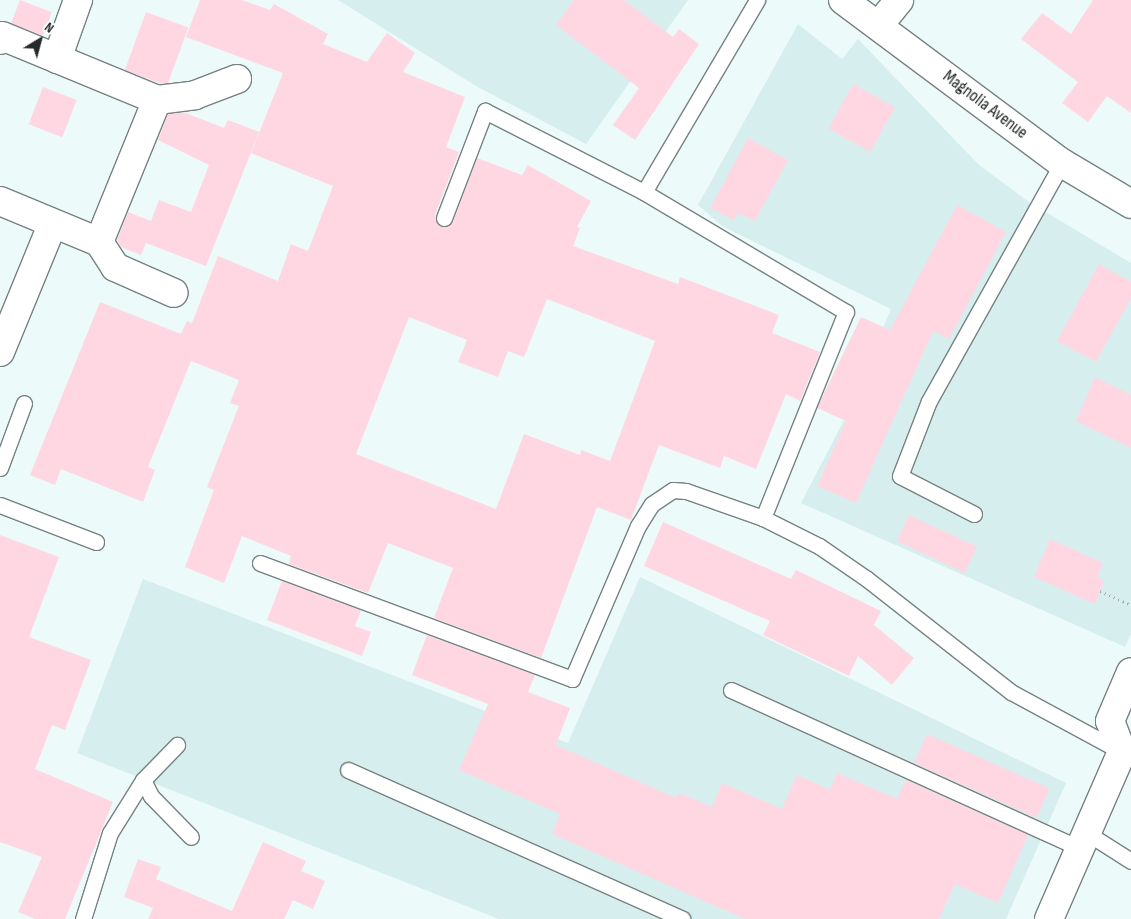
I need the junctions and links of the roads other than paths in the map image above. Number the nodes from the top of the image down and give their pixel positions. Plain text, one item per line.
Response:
1 (78, 0) edge
2 (757, 0) edge
3 (843, 0) edge
4 (899, 0) edge
5 (879, 25) junction
6 (1, 36) edge
7 (57, 58) junction
8 (237, 79) dead end
9 (157, 100) junction
10 (1062, 163) junction
11 (644, 192) junction
12 (0, 202) edge
13 (1131, 204) edge
14 (444, 218) dead end
15 (53, 223) junction
16 (98, 242) junction
17 (174, 292) dead end
18 (0, 352) edge
19 (24, 403) dead end
20 (0, 468) edge
21 (0, 505) edge
22 (974, 514) dead end
23 (763, 518) junction
24 (96, 542) dead end
25 (260, 563) dead end
26 (1131, 672) edge
27 (731, 690) dead end
28 (178, 745) dead end
29 (1127, 751) edge
30 (348, 770) dead end
31 (143, 780) junction
32 (190, 837) dead end
33 (1084, 841) junction
34 (1131, 861) edge
35 (83, 919) edge
36 (682, 919) edge
37 (1049, 919) edge

1 - 7 street
2 - 11 lane
3 - 5 street, Magnolia Avenue
4 - 5 street
5 - 10 street, Magnolia Avenue
6 - 7 street
7 - 9 street
8 - 9 street
9 - 16 street
10 - 13 street, Magnolia Avenue
10 - 22 lane
11 - 14 lane
11 - 23 lane
12 - 15 street
15 - 16 street
15 - 18 street
16 - 17 street
19 - 20 lane
21 - 24 lane
23 - 25 lane
23 - 29 lane
26 - 29 street
27 - 33 lane
28 - 31 lane
29 - 33 street
30 - 36 lane
31 - 32 lane
31 - 35 lane
33 - 34 lane
33 - 37 street

